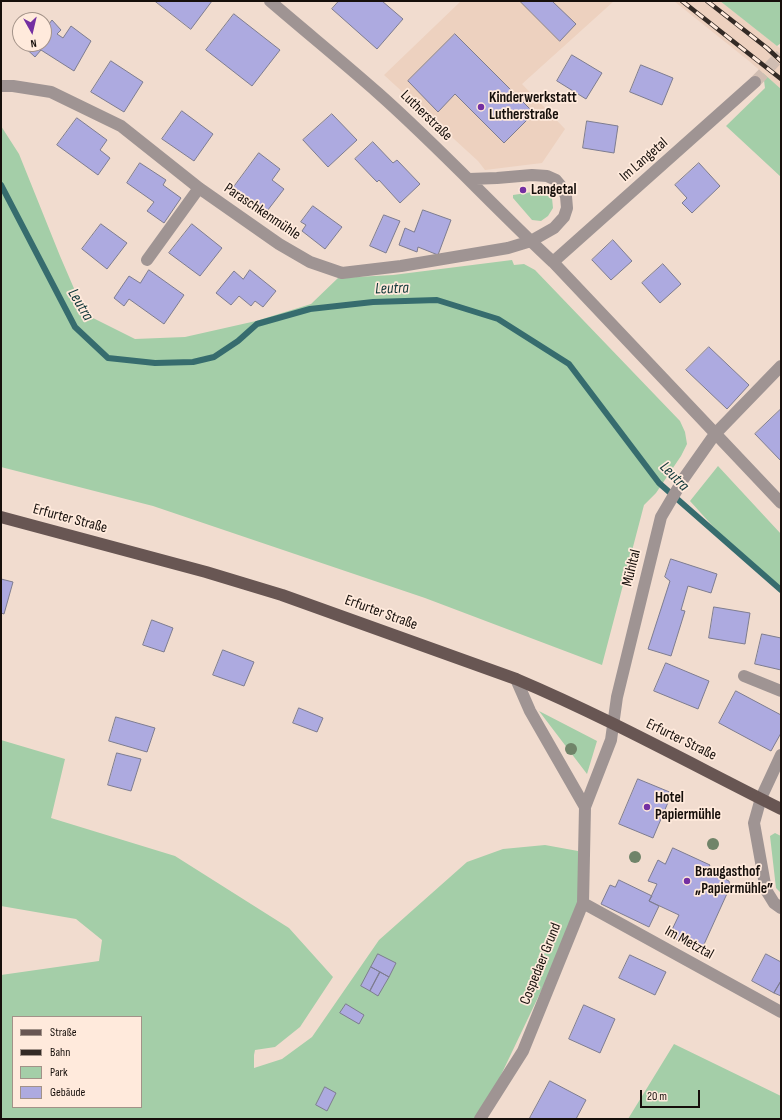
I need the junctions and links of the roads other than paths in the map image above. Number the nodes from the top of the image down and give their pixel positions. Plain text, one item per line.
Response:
1 (270, 1) edge
2 (756, 82) tunnel mouth
3 (1, 86) edge
4 (469, 179) junction
5 (199, 188) junction
6 (531, 241) junction
7 (147, 260) dead end
8 (553, 262) junction
9 (781, 366) edge
10 (715, 434) junction
11 (777, 490) edge
12 (781, 503) edge
13 (1, 517) edge
14 (744, 676) dead end
15 (516, 679) junction
16 (781, 691) edge
17 (613, 724) junction
18 (781, 756) edge
19 (761, 798) junction
20 (585, 807) junction
21 (781, 808) edge
22 (582, 903) junction
23 (781, 908) edge
24 (781, 1012) edge
25 (480, 1119) edge

1 - 4 street, Lutherstraße
2 - 8 street, Im Langetal
3 - 5 street, Paraschkenmühle
4 - 6 street, Lutherstraße
4 - 6 street, Paraschkenmühle
5 - 6 street, Paraschkenmühle
5 - 7 street
6 - 8 street, Lutherstraße
8 - 10 street
9 - 10 street, Mühltal
10 - 11 street
10 - 17 street, Mühltal
11 - 12 street
13 - 15 main road, Erfurter Straße
14 - 16 street
15 - 17 main road, Erfurter Straße
15 - 20 street
17 - 19 main road, Erfurter Straße
17 - 20 street, Cospedaer Grund
18 - 19 street
19 - 21 main road
19 - 23 street
20 - 22 street, Cospedaer Grund
22 - 24 street, Im Metztal
22 - 25 street, Cospedaer Grund

